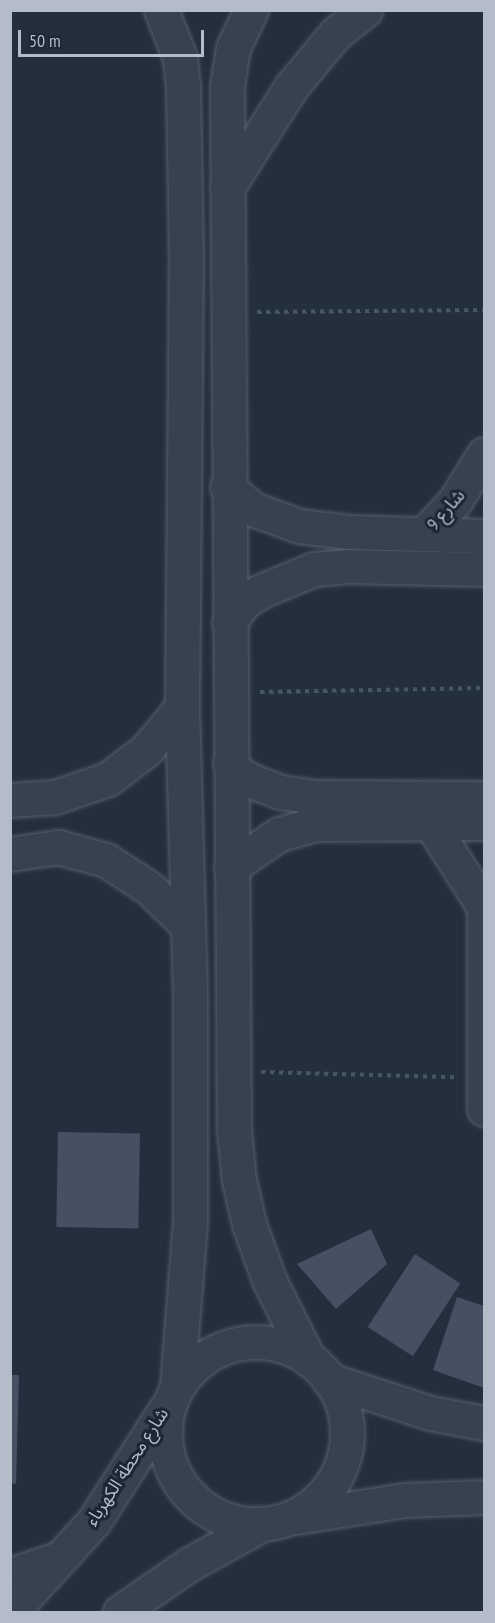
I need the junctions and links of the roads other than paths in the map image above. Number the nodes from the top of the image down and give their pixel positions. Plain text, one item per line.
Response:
1 (161, 10) edge
2 (251, 10) edge
3 (365, 10) edge
4 (226, 189) junction
5 (226, 251) junction
6 (186, 252) junction
7 (484, 454) edge
8 (227, 487) junction
9 (348, 532) junction
10 (424, 534) junction
11 (484, 536) edge
12 (347, 566) junction
13 (484, 569) edge
14 (229, 622) junction
15 (182, 707) junction
16 (230, 762) junction
17 (484, 798) edge
18 (10, 800) edge
19 (316, 810) junction
20 (430, 822) junction
21 (484, 822) edge
22 (10, 854) edge
23 (231, 867) junction
24 (484, 907) edge
25 (187, 926) junction
26 (190, 996) junction
27 (232, 996) junction
28 (484, 1108) edge
29 (319, 1370) junction
30 (174, 1393) junction
31 (484, 1423) edge
32 (484, 1497) edge
33 (275, 1521) junction
34 (69, 1552) junction
35 (10, 1575) edge
36 (11, 1612) edge
37 (120, 1612) edge

1 - 6 street
2 - 4 street
3 - 4 street
4 - 5 street
5 - 6 street
5 - 8 street
6 - 15 street
7 - 10 street, شارع 9
8 - 9 street
8 - 14 street
9 - 10 street
9 - 12 street
10 - 11 street
12 - 13 street
12 - 14 street
14 - 16 street
15 - 18 street
15 - 25 street
16 - 19 street
16 - 23 street
17 - 19 street
19 - 20 street
19 - 23 street
20 - 21 street
20 - 24 street
22 - 25 street
23 - 27 street
24 - 28 street
25 - 26 street
26 - 27 street
26 - 30 street
27 - 29 street
29 - 30 street
29 - 31 street
29 - 33 street
30 - 33 street
30 - 34 street, شارع محطة الكهرباء
32 - 33 street
33 - 37 street
34 - 35 street
34 - 36 street, شارع محطة الكهرباء

